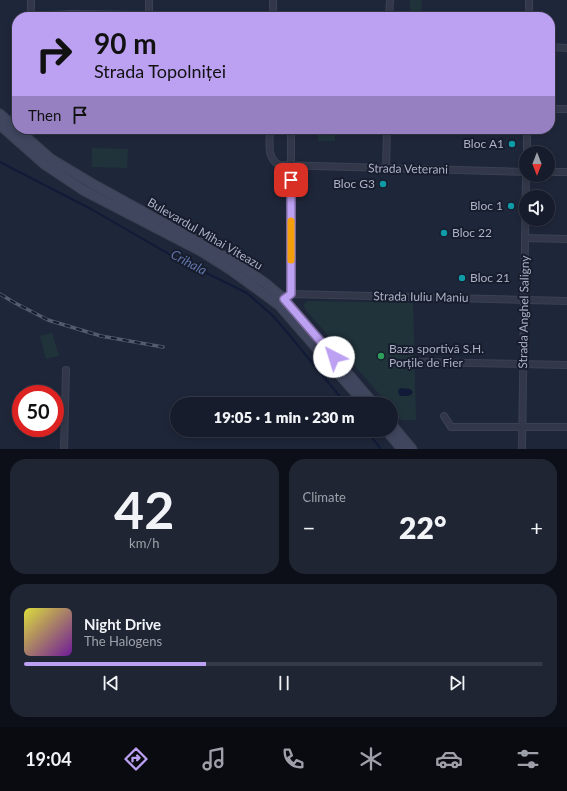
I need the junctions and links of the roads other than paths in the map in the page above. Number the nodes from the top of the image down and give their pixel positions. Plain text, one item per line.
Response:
1 (31, 0) edge
2 (149, 0) edge
3 (273, 0) edge
4 (390, 0) edge
5 (529, 0) edge
6 (31, 12) edge
7 (149, 12) edge
8 (272, 12) edge
9 (390, 12) edge
10 (529, 12) edge
11 (555, 47) edge
12 (567, 48) edge
13 (555, 109) edge
14 (567, 109) edge
15 (0, 114) edge
16 (0, 125) edge
17 (12, 125) edge
18 (22, 134) edge
19 (270, 134) edge
20 (291, 134) edge
21 (387, 134) edge
22 (527, 134) edge
23 (527, 146) edge
24 (291, 166) junction
25 (386, 168) junction
26 (519, 172) edge
27 (555, 172) edge
28 (567, 172) edge
29 (526, 182) edge
30 (163, 227) junction
31 (525, 238) junction
32 (567, 239) edge
33 (285, 299) junction
34 (524, 300) junction
35 (567, 300) edge
36 (420, 362) dead end
37 (523, 364) junction
38 (567, 365) edge
39 (66, 370) dead end
40 (360, 397) edge
41 (368, 397) edge
42 (444, 416) dead end
43 (522, 427) junction
44 (567, 427) edge
45 (398, 432) edge
46 (392, 437) edge
47 (64, 449) edge
48 (402, 449) edge
49 (412, 449) edge
50 (522, 449) edge

1 - 6 street
2 - 7 street
3 - 8 street
4 - 9 street
5 - 10 street
11 - 12 street
13 - 14 street
15 - 17 main road, Bulevardul Mihai Viteazu
16 - 30 main road, Bulevardul Mihai Viteazu
18 - 30 main road, Bulevardul Mihai Viteazu
19 - 24 street, Strada Veterani
20 - 24 street
21 - 25 street
22 - 23 street
24 - 25 street, Strada Veterani
24 - 33 street
25 - 26 street, Strada Veterani
27 - 28 street
29 - 31 street, Strada Anghel Saligny
30 - 33 main road, Bulevardul Mihai Viteazu
31 - 32 street
31 - 34 street, Strada Anghel Saligny
33 - 34 street, Strada Iuliu Maniu
33 - 40 main road, Bulevardul Mihai Viteazu
33 - 41 main road, Bulevardul Mihai Viteazu
34 - 35 street, Strada Iuliu Maniu
34 - 37 street, Strada Anghel Saligny
36 - 37 street
37 - 38 street
37 - 43 street, Strada Anghel Saligny
39 - 47 street
42 - 43 street
43 - 44 street
43 - 50 street, Strada Anghel Saligny
45 - 49 main road
46 - 48 main road

